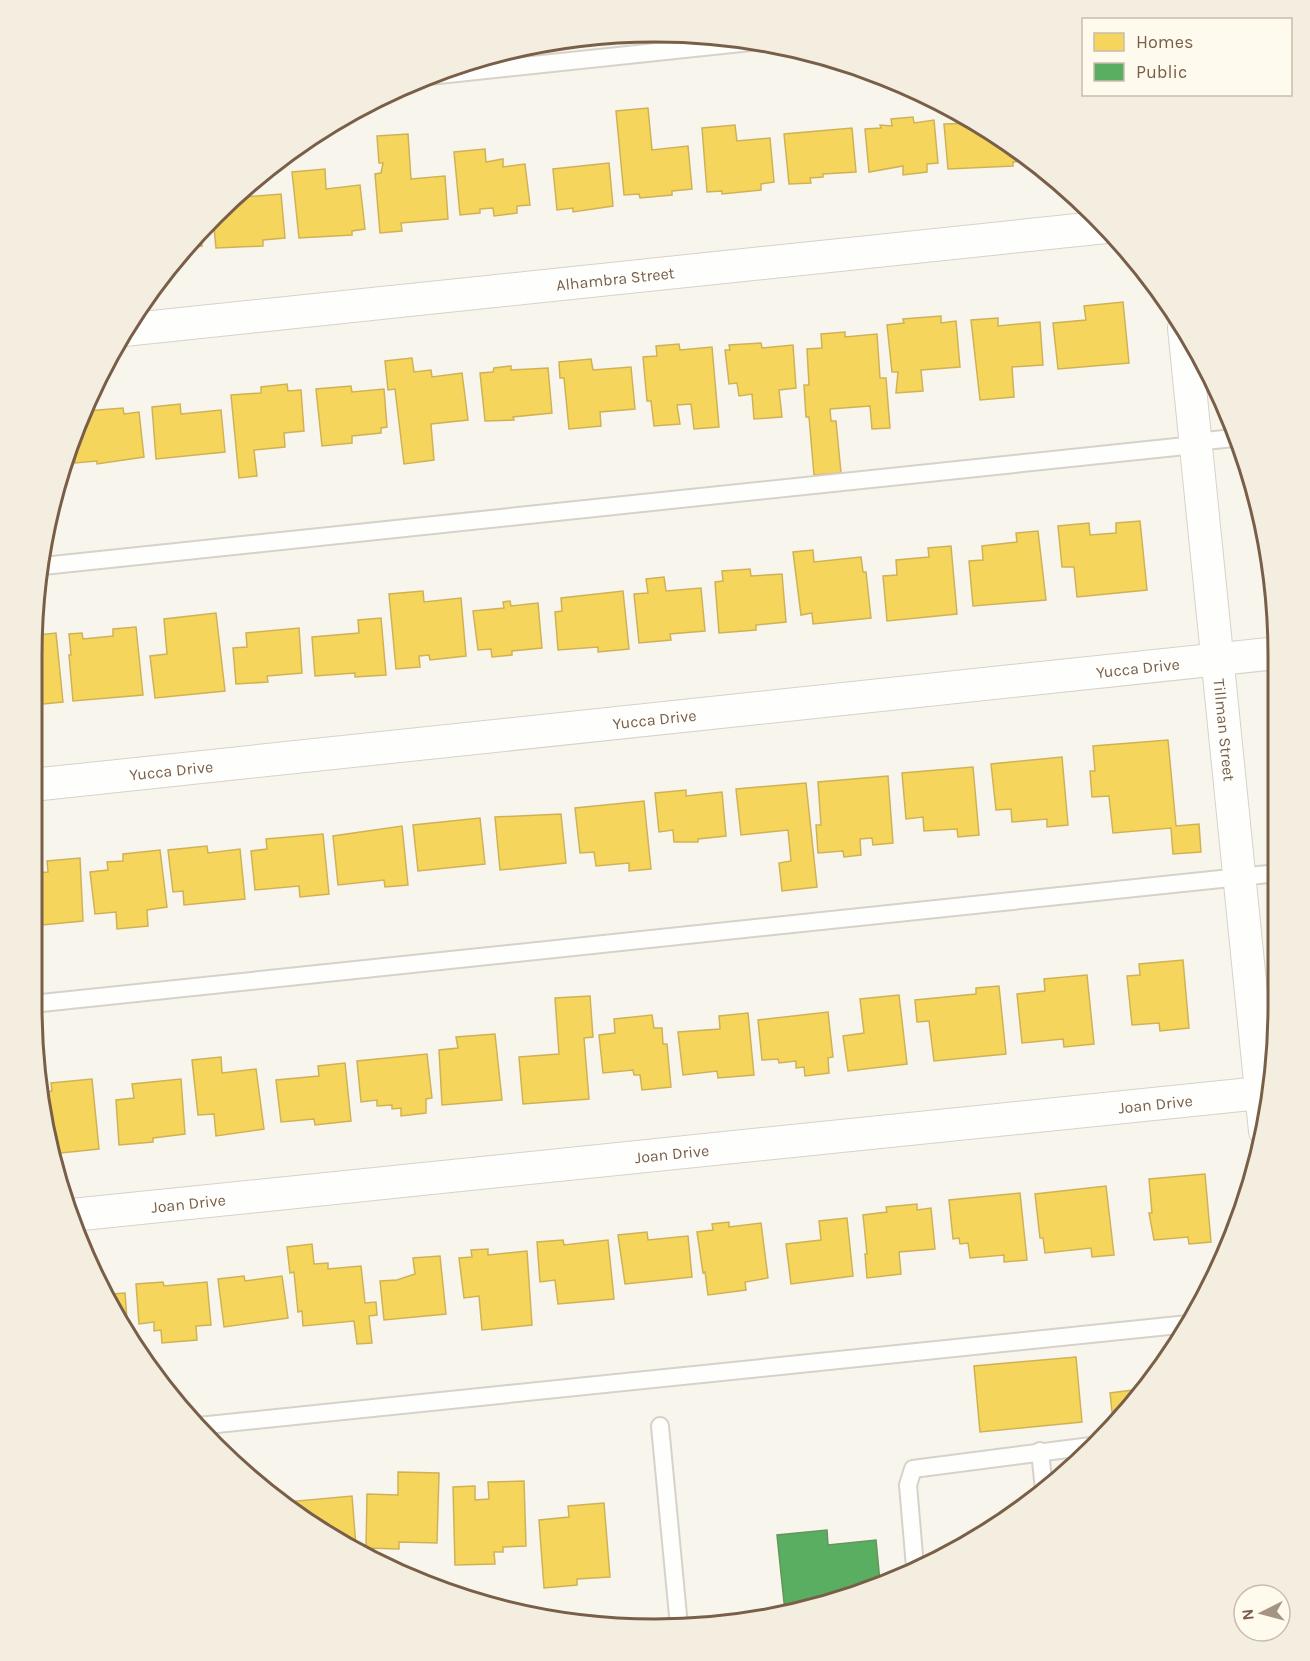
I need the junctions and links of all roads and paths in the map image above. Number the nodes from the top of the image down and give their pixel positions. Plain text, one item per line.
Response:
1 (719, 45) edge
2 (468, 72) edge
3 (1094, 228) edge
4 (136, 329) edge
5 (1186, 349) edge
6 (1228, 439) edge
7 (1195, 444) junction
8 (49, 565) edge
9 (1268, 654) edge
10 (1218, 659) junction
11 (42, 784) edge
12 (1268, 874) edge
13 (1239, 877) junction
14 (42, 1003) edge
15 (1264, 1076) edge
16 (1262, 1092) edge
17 (79, 1214) edge
18 (1178, 1325) edge
19 (208, 1425) edge
20 (660, 1426) dead end
21 (1080, 1447) edge
22 (1040, 1451) junction
23 (1043, 1480) edge
24 (914, 1561) edge
25 (678, 1618) edge

1 - 2 lane
3 - 4 street, Alhambra Street
5 - 7 street, Tillman Street
6 - 7 lane
7 - 8 lane
7 - 10 street, Tillman Street
9 - 10 street, Yucca Drive
10 - 11 street, Yucca Drive
10 - 13 street, Tillman Street
12 - 13 lane
13 - 14 lane
13 - 15 street, Tillman Street
16 - 17 street, Joan Drive
18 - 19 lane
20 - 25 lane
21 - 22 lane
22 - 23 lane
22 - 24 lane

